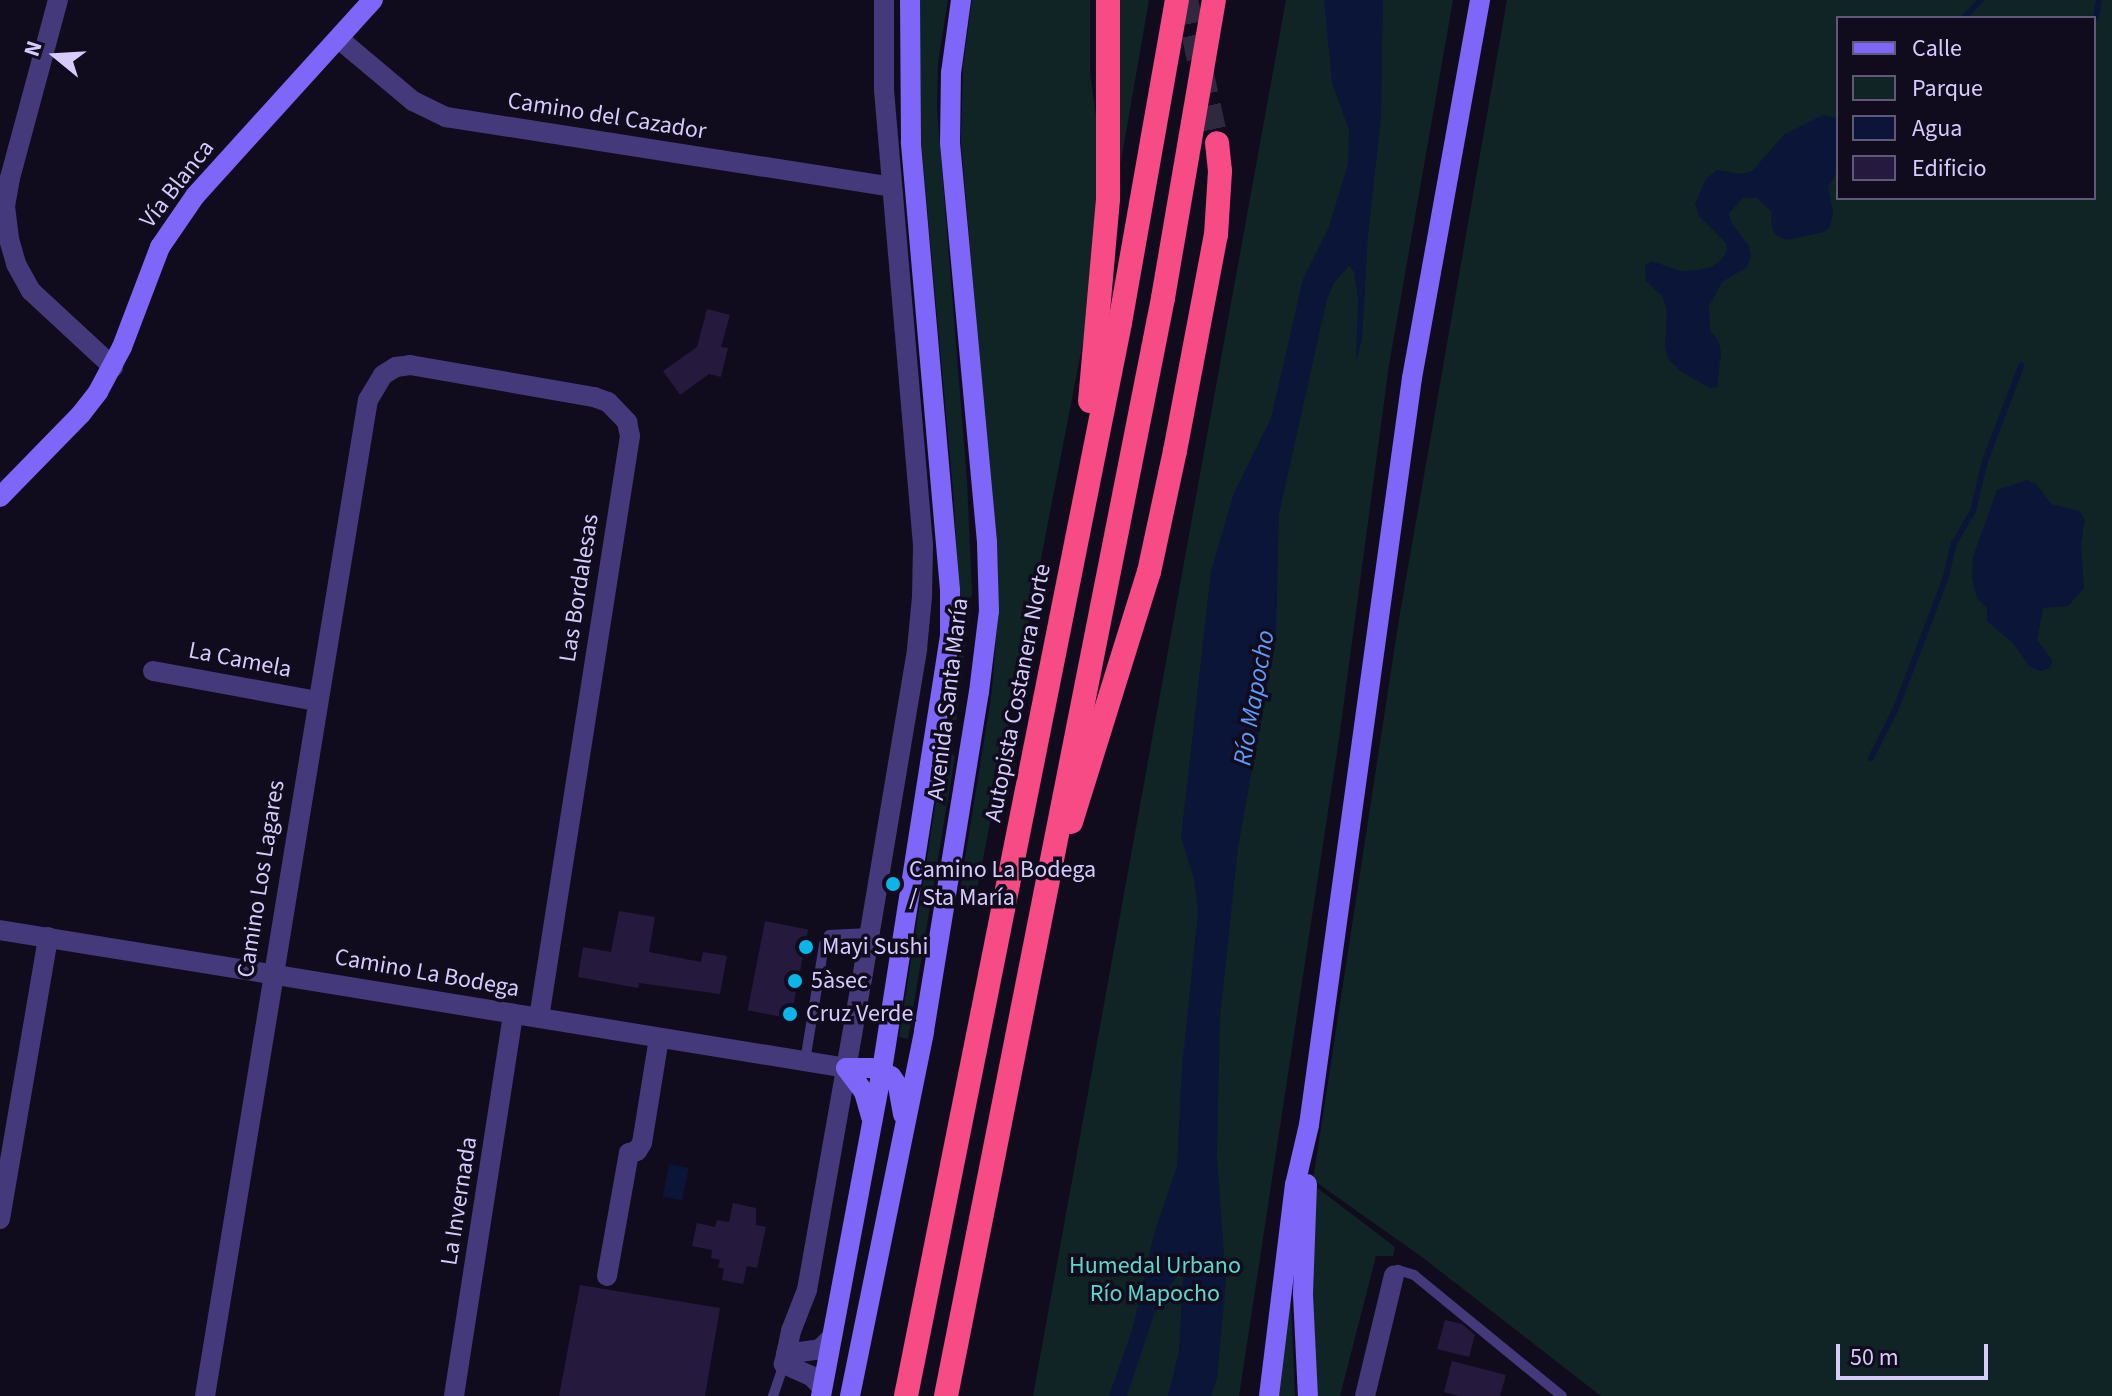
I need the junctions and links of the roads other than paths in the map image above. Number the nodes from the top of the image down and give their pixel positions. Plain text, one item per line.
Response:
1 (58, 0) edge
2 (373, 0) edge
3 (910, 0) edge
4 (961, 0) edge
5 (1108, 0) edge
6 (1177, 0) edge
7 (1214, 0) edge
8 (1480, 0) edge
9 (880, 2) edge
10 (339, 39) junction
11 (1217, 143) tunnel mouth
12 (891, 187) junction
13 (113, 367) junction
14 (383, 375) joint
15 (0, 497) edge
16 (1069, 582) junction
17 (153, 671) dead end
18 (317, 701) junction
19 (1046, 883) junction
20 (0, 930) edge
21 (869, 933) junction
22 (48, 937) junction
23 (272, 974) junction
24 (513, 1014) junction
25 (539, 1018) junction
26 (659, 1038) junction
27 (805, 1061) junction
28 (846, 1068) junction
29 (882, 1070) junction
30 (872, 1121) junction
31 (1309, 1125) junction
32 (904, 1134) junction
33 (0, 1219) edge
34 (1394, 1275) joint
35 (607, 1276) dead end
36 (832, 1337) junction
37 (785, 1359) junction
38 (821, 1392) edge
39 (205, 1396) edge
40 (454, 1396) edge
41 (773, 1396) edge
42 (850, 1396) edge
43 (906, 1396) edge
44 (946, 1396) edge
45 (1269, 1396) edge
46 (1308, 1396) edge
47 (1365, 1396) edge
48 (1562, 1396) edge

1 - 13 street
2 - 10 main road, Vía Blanca
3 - 29 main road, Avenida Santa María
4 - 32 main road, Avenida Santa María
5 - 16 highway
6 - 16 highway, Autopista Costanera Norte
7 - 19 highway
8 - 31 main road
9 - 12 street, Avenida Santa María
10 - 12 street, Camino del Cazador
10 - 13 main road, Vía Blanca
11 - 19 highway
12 - 21 street, Avenida Santa María
13 - 15 main road, Vía Blanca
14 - 18 street, Camino Los Lagares
14 - 25 street, Las Bordalesas
16 - 43 highway, Autopista Costanera Norte
17 - 18 street, La Camela
18 - 23 street, Camino Los Lagares
19 - 44 highway
20 - 22 street, Camino La Bodega
21 - 27 lane
21 - 28 street, Avenida Santa María
22 - 23 street, Camino La Bodega
22 - 33 street
23 - 24 street, Camino La Bodega
23 - 39 street, Camino Los Lagares
24 - 25 street, Camino La Bodega
24 - 40 street, La Invernada
25 - 26 street, Camino La Bodega
26 - 27 street, Camino La Bodega
26 - 35 street
27 - 28 street, Camino La Bodega
28 - 29 main road
28 - 30 main road
28 - 37 street, Avenida Santa María
29 - 30 main road, Avenida Santa María
29 - 32 main road
30 - 36 main road, Avenida Santa María
31 - 45 main road
31 - 46 main road
32 - 42 main road, Avenida Santa María
34 - 47 street
34 - 48 lane
36 - 37 street
36 - 38 main road, Avenida Santa María
37 - 38 street, Avenida Santa María
37 - 41 lane

